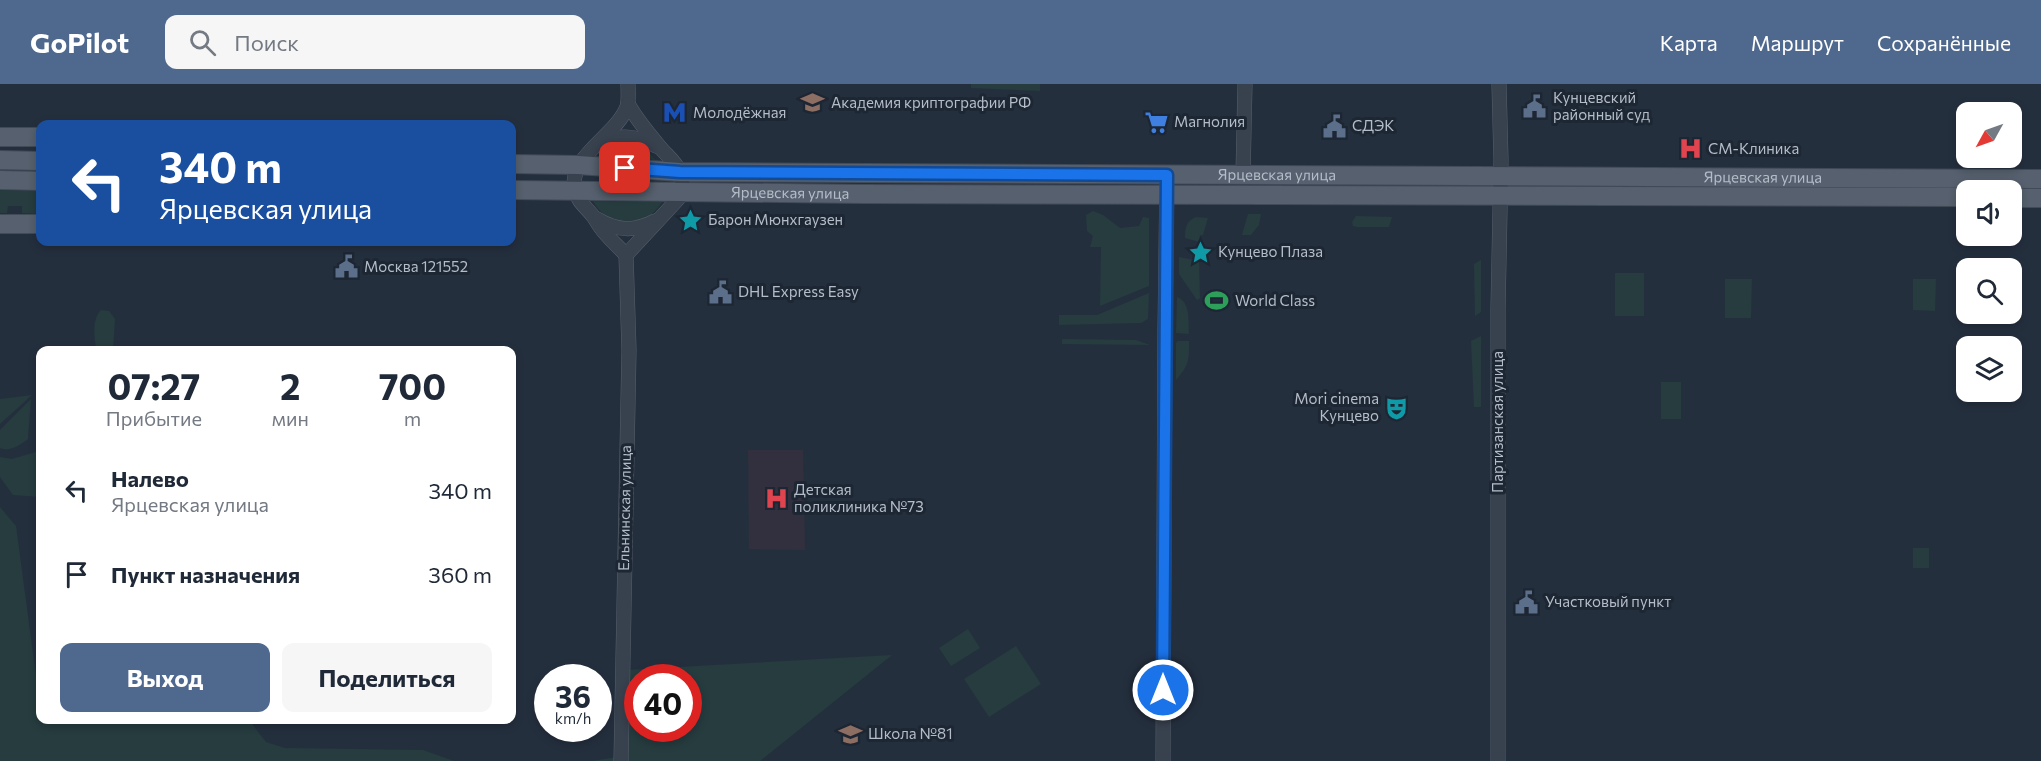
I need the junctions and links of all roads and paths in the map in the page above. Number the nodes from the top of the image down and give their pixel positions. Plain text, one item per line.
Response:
1 (628, 84) edge
2 (1245, 84) edge
3 (1499, 84) edge
4 (628, 104) junction
5 (0, 137) edge
6 (36, 137) edge
7 (595, 147) junction
8 (661, 149) junction
9 (0, 160) edge
10 (36, 160) edge
11 (516, 164) edge
12 (578, 165) junction
13 (680, 172) junction
14 (1167, 175) junction
15 (1243, 175) junction
16 (1500, 176) junction
17 (2041, 179) edge
18 (0, 180) edge
19 (36, 181) edge
20 (516, 190) edge
21 (575, 191) junction
22 (681, 192) junction
23 (1167, 195) junction
24 (1499, 196) junction
25 (1956, 197) edge
26 (2022, 198) edge
27 (2041, 198) edge
28 (593, 216) junction
29 (662, 217) junction
30 (0, 224) edge
31 (36, 224) edge
32 (626, 255) junction
33 (621, 761) edge
34 (1163, 761) edge
35 (1498, 761) edge

1 - 4 street
2 - 15 street
3 - 16 street, Партизанская улица
4 - 7 street
4 - 8 street
5 - 6 main road
7 - 8 street
7 - 12 street
8 - 13 street
9 - 10 main road
11 - 12 main road, Ярцевская улица
12 - 13 main road, Ярцевская улица
12 - 21 street
13 - 14 main road, Ярцевская улица
13 - 22 street
14 - 15 main road, Ярцевская улица
14 - 23 street
15 - 16 main road, Ярцевская улица
16 - 17 main road, Ярцевская улица
16 - 24 street, Партизанская улица
18 - 19 main road
20 - 21 main road, Ярцевская улица
21 - 22 main road, Ярцевская улица
21 - 28 street
22 - 23 main road, Ярцевская улица
22 - 29 street
23 - 24 main road, Ярцевская улица
23 - 34 street
24 - 25 main road, Ярцевская улица
24 - 35 street, Партизанская улица
26 - 27 main road
28 - 29 street
28 - 32 street
29 - 32 street
30 - 31 main road
32 - 33 street, Ельнинская улица

